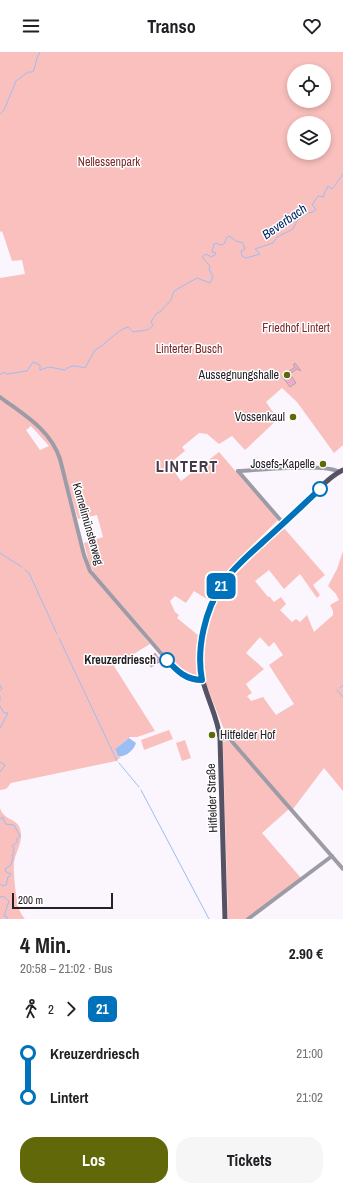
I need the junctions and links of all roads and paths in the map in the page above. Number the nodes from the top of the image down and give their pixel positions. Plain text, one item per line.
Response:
1 (0, 397) edge
2 (342, 471) edge
3 (283, 523) junction
4 (202, 680) junction
5 (220, 738) junction
6 (332, 856) junction
7 (343, 869) edge
8 (225, 919) edge
9 (248, 919) edge

1 - 4 street, Kornelimünsterweg
2 - 3 main road, Hitfelder Straße
2 - 3 street
3 - 4 main road, Hitfelder Straße
4 - 5 main road, Hitfelder Straße
5 - 6 street
5 - 8 main road, Hitfelder Straße
6 - 7 street
6 - 9 street

